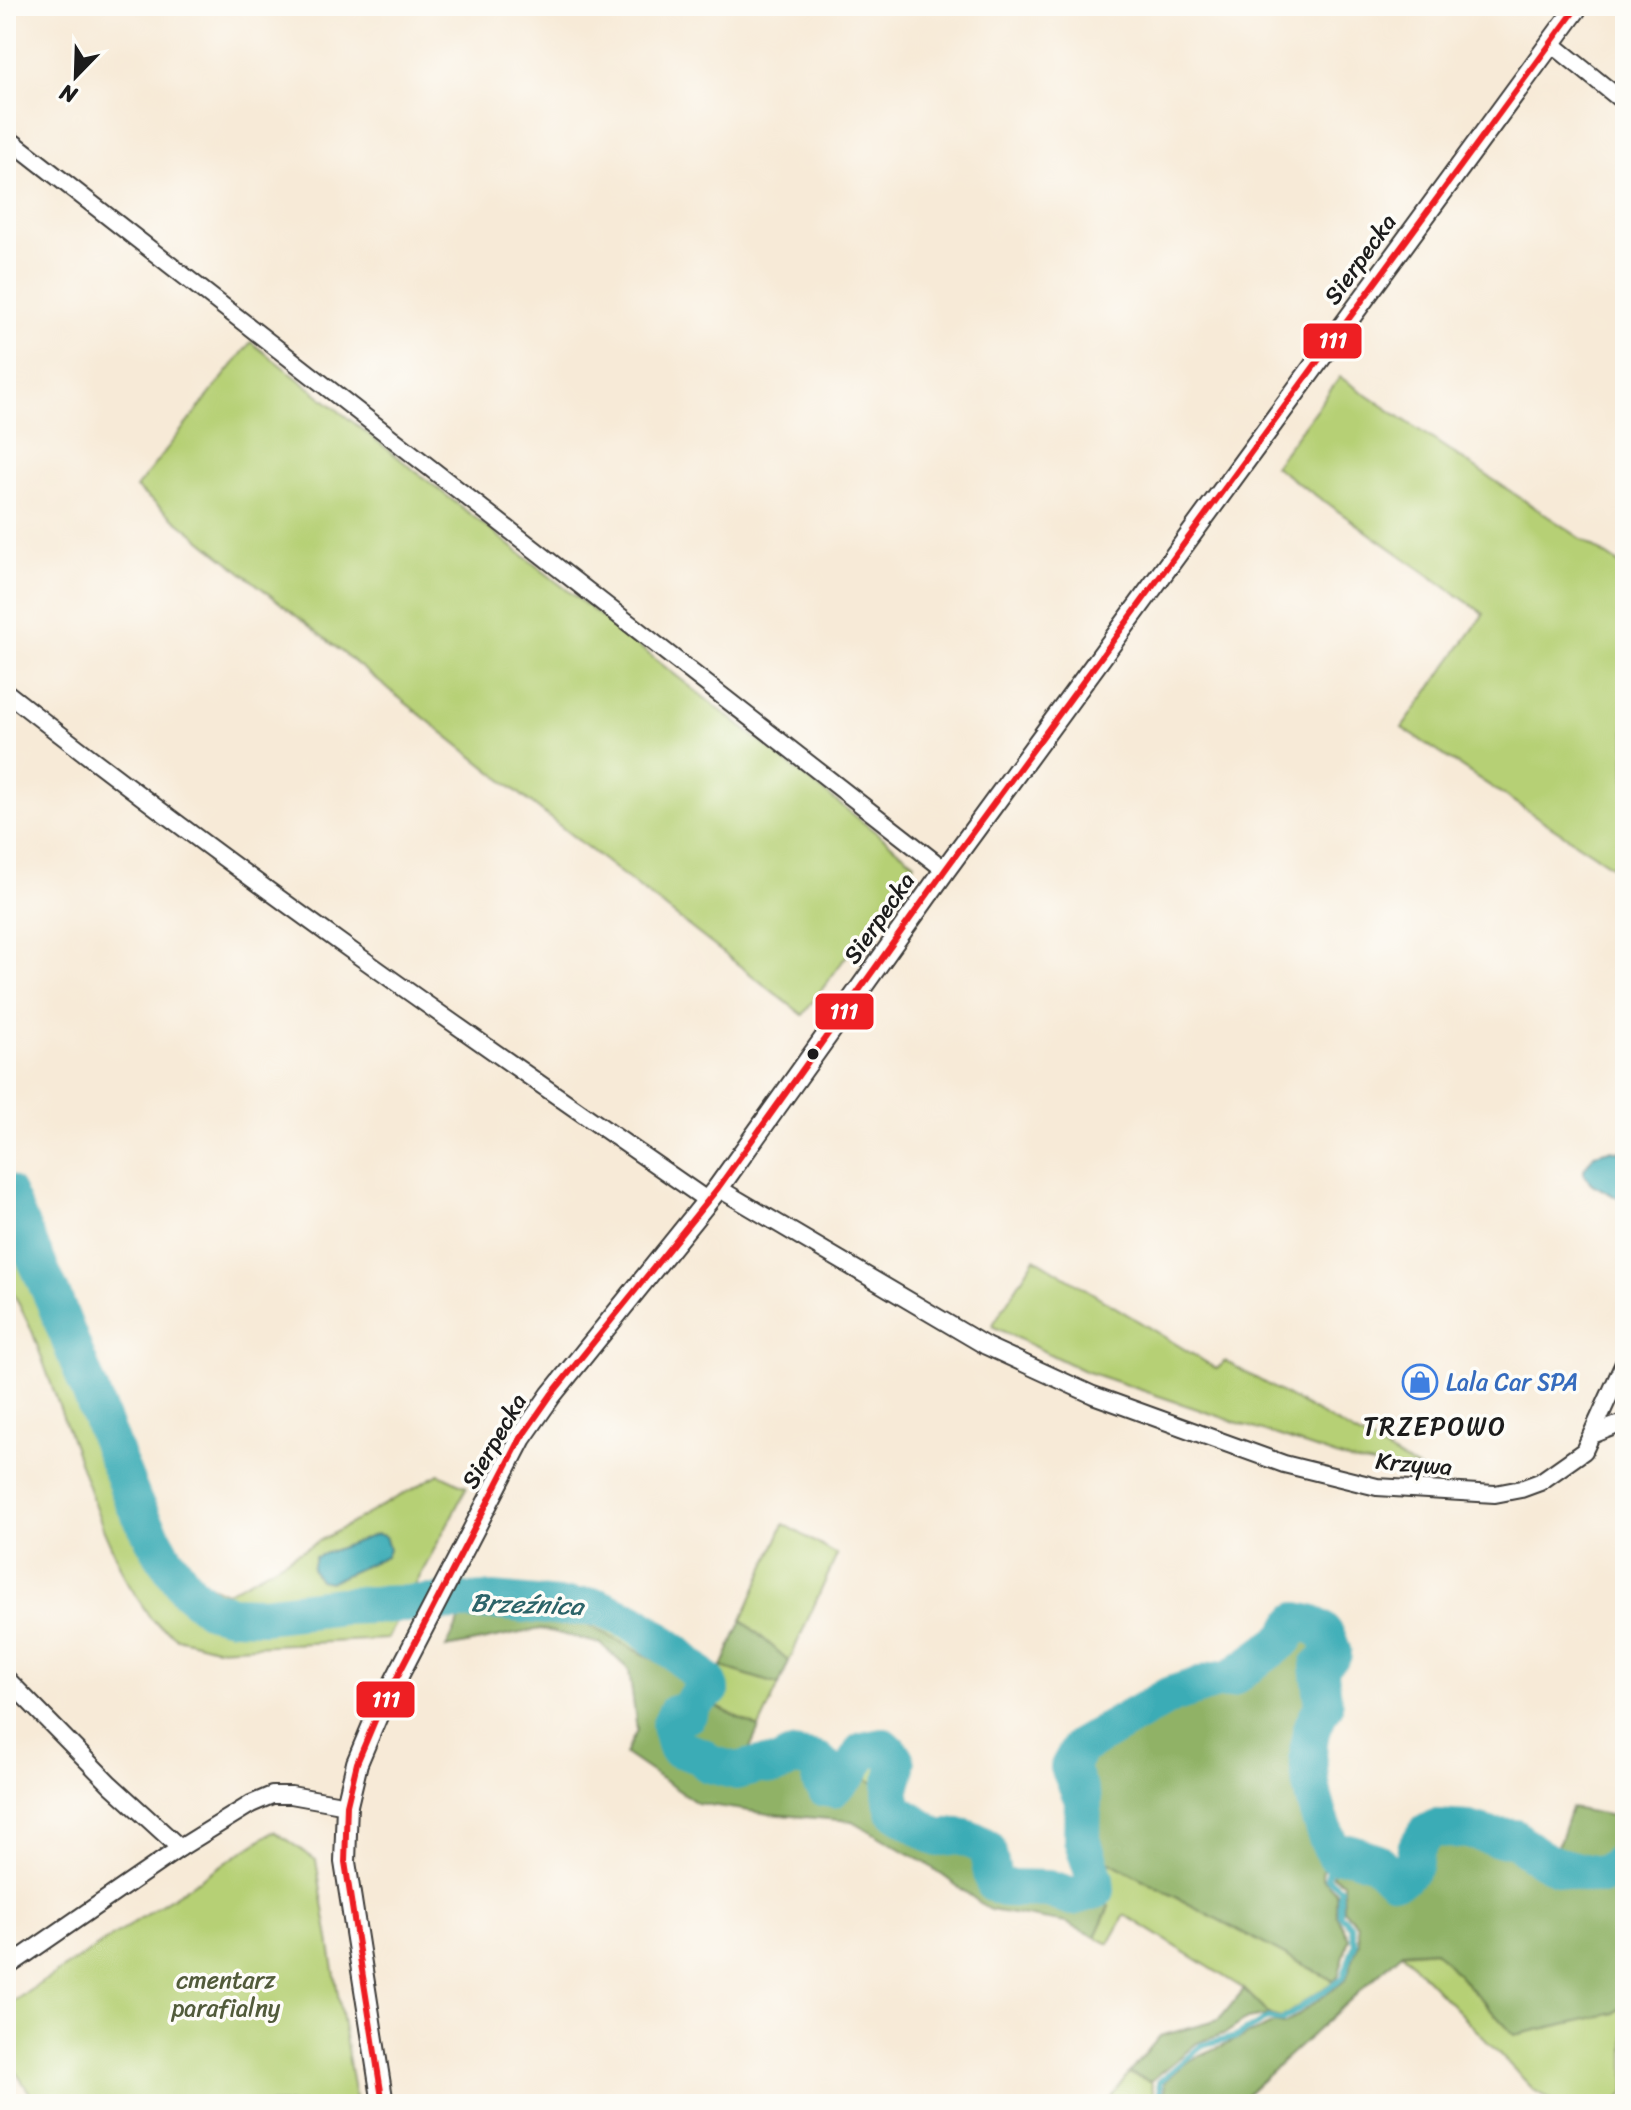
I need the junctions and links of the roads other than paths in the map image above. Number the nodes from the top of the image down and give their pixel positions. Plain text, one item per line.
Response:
1 (1578, 6) edge
2 (1551, 43) junction
3 (1625, 103) edge
4 (6, 139) edge
5 (6, 692) edge
6 (945, 870) junction
7 (713, 1195) junction
8 (1625, 1361) edge
9 (1625, 1422) edge
10 (1592, 1435) junction
11 (6, 1678) edge
12 (347, 1805) junction
13 (180, 1848) junction
14 (6, 1968) edge
15 (383, 2104) edge

1 - 2 street, Sierpecka
2 - 3 street
2 - 6 street, Sierpecka
4 - 6 street
5 - 7 street, Krzywa
6 - 7 street, Sierpecka
7 - 10 street, Krzywa
7 - 12 street, Sierpecka
8 - 10 street, Krzywa
9 - 10 street
11 - 13 street
12 - 13 street
12 - 15 street, Sierpecka
13 - 14 street

